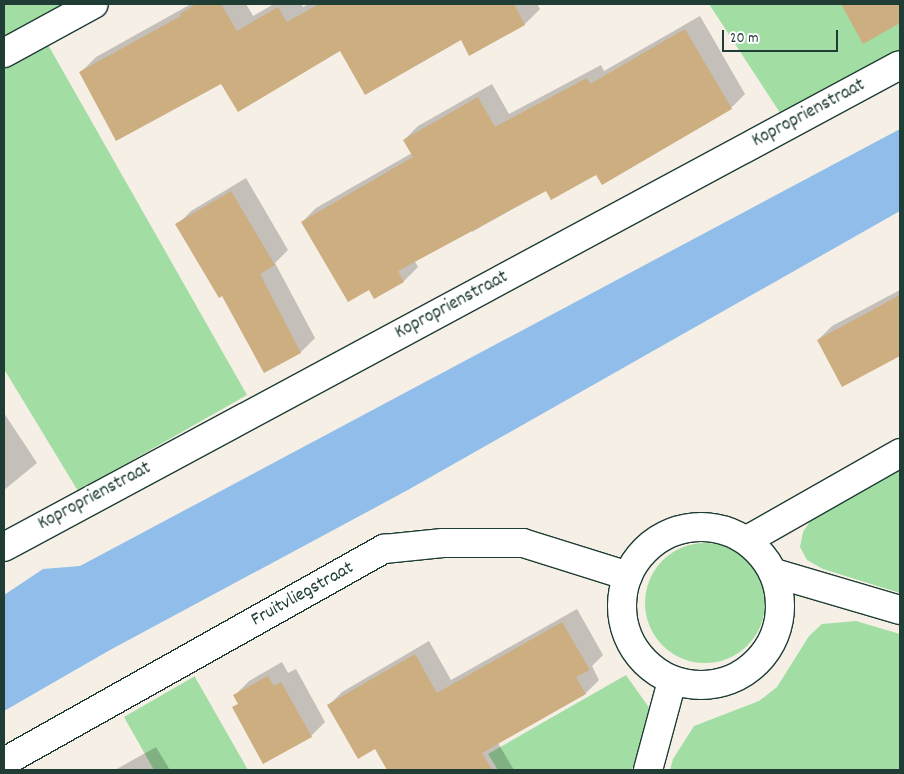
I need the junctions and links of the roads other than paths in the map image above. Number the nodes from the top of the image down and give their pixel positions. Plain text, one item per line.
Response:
1 (94, 4) edge
2 (4, 53) edge
3 (900, 65) edge
4 (900, 453) edge
5 (747, 540) junction
6 (4, 547) edge
7 (774, 573) junction
8 (628, 576) junction
9 (900, 610) edge
10 (672, 681) junction
11 (4, 762) edge
12 (648, 770) edge

1 - 2 street
3 - 6 street, Koproprienstraat
4 - 5 street
5 - 7 street
5 - 8 street
7 - 9 street
7 - 10 street
8 - 10 street
8 - 11 street, Fruitvliegstraat
10 - 12 street

